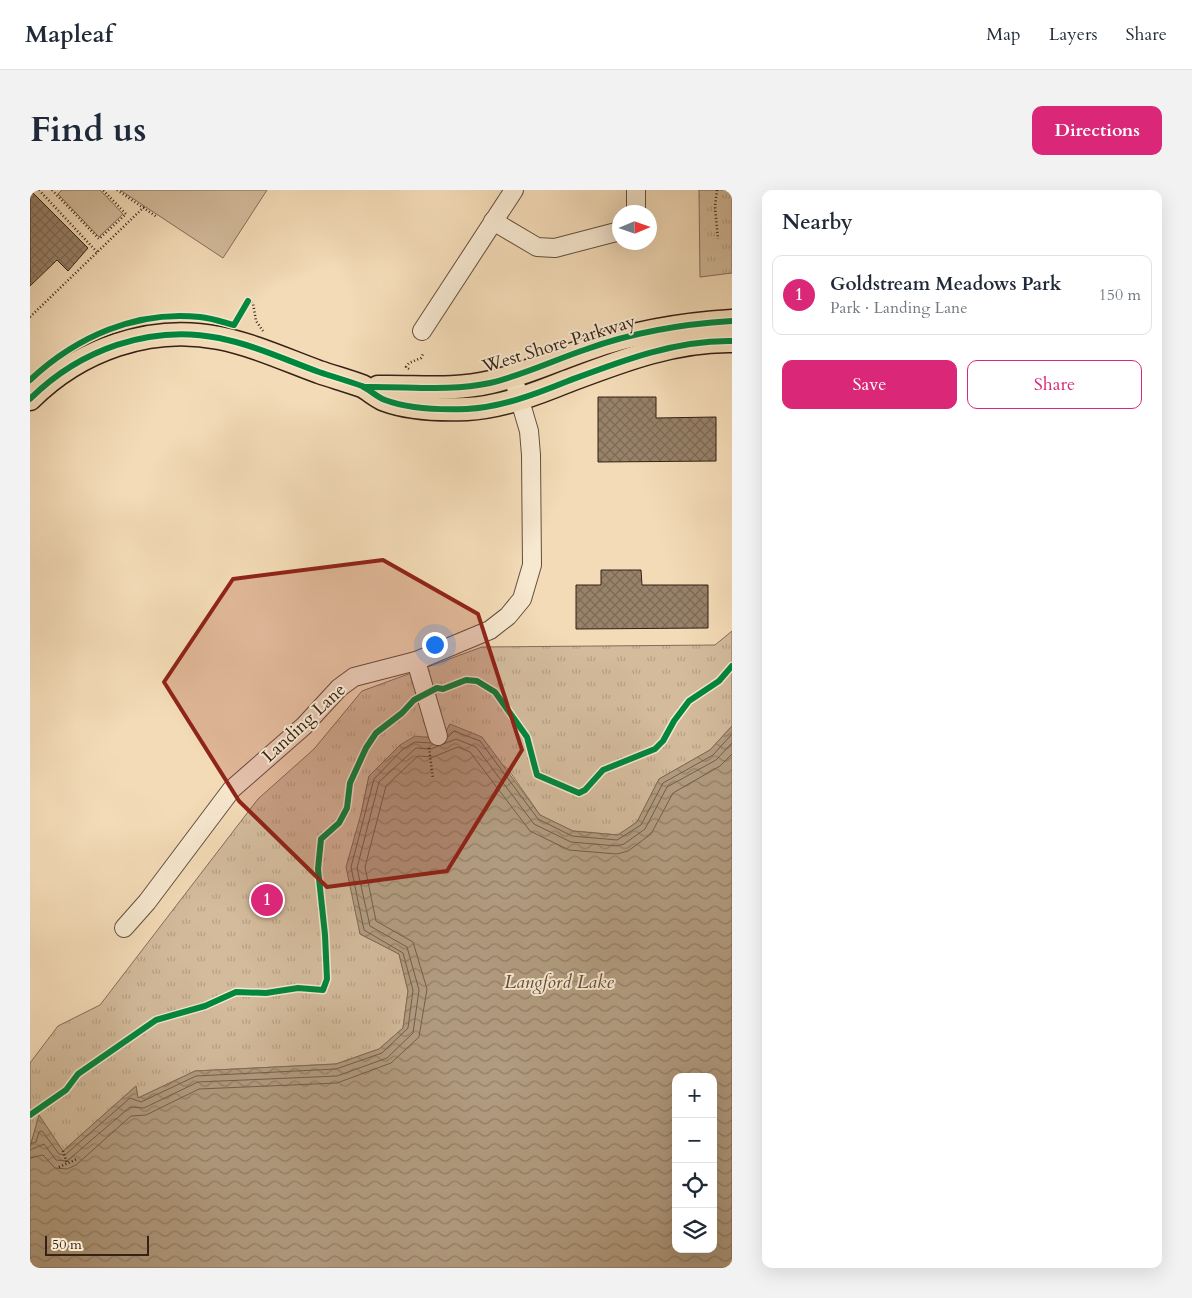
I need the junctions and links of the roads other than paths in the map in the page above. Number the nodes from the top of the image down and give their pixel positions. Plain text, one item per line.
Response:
1 (514, 190) edge
2 (636, 190) edge
3 (636, 205) edge
4 (493, 221) junction
5 (612, 233) edge
6 (732, 321) edge
7 (422, 331) dead end
8 (732, 341) edge
9 (514, 376) junction
10 (364, 387) junction
11 (520, 398) junction
12 (30, 399) edge
13 (416, 661) junction
14 (433, 741) road end
15 (124, 928) dead end

1 - 4 street
2 - 3 street
4 - 5 street
4 - 7 street
6 - 9 main road, West Shore Parkway
8 - 11 main road, West Shore Parkway
9 - 10 main road, West Shore Parkway
9 - 11 street, Landing Lane
10 - 11 main road, West Shore Parkway
10 - 12 main road, West Shore Parkway
11 - 13 street, Landing Lane
13 - 14 street
13 - 15 street, Landing Lane

